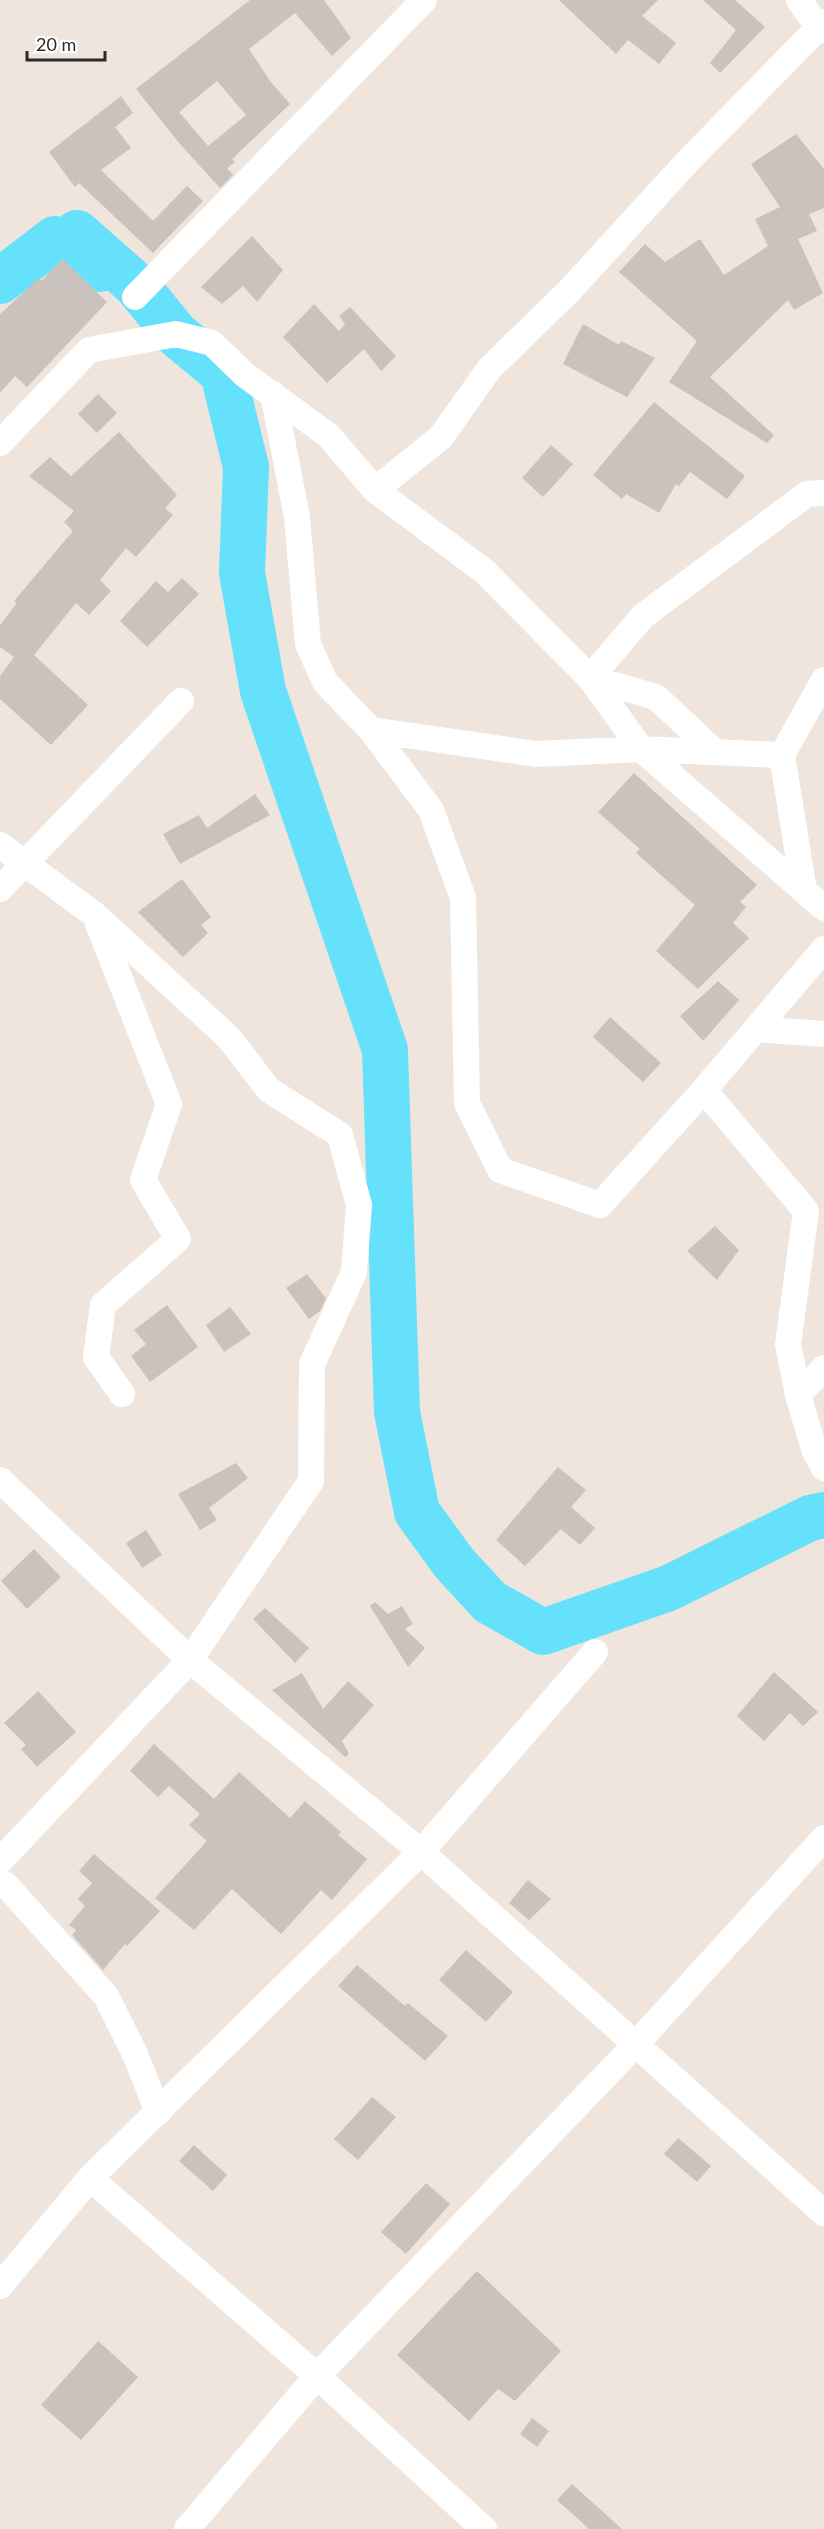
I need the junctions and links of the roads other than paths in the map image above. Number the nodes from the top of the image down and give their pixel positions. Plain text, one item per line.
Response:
1 (424, 0) edge
2 (799, 0) edge
3 (822, 26) edge
4 (135, 297) dead end
5 (273, 394) junction
6 (0, 443) edge
7 (375, 490) junction
8 (824, 493) edge
9 (590, 678) junction
10 (824, 680) edge
11 (181, 700) dead end
12 (371, 730) junction
13 (641, 749) junction
14 (715, 752) junction
15 (783, 755) junction
16 (0, 844) edge
17 (24, 863) junction
18 (0, 889) edge
19 (804, 891) junction
20 (824, 908) edge
21 (95, 915) junction
22 (824, 949) edge
23 (756, 1029) junction
24 (824, 1034) edge
25 (704, 1090) junction
26 (824, 1368) edge
27 (122, 1394) dead end
28 (798, 1395) junction
29 (824, 1468) edge
30 (0, 1480) edge
31 (595, 1652) dead end
32 (190, 1659) junction
33 (824, 1838) edge
34 (421, 1852) junction
35 (0, 1861) edge
36 (0, 1885) edge
37 (636, 2044) junction
38 (158, 2112) junction
39 (90, 2178) junction
40 (824, 2214) edge
41 (0, 2286) edge
42 (316, 2376) junction
43 (187, 2529) edge
44 (484, 2529) edge

1 - 4 street
2 - 3 street
3 - 7 street
5 - 6 street
5 - 7 street
5 - 12 street
7 - 9 street
8 - 9 street
9 - 13 street
9 - 14 street
10 - 15 street
11 - 17 street
12 - 13 street
12 - 25 street
13 - 14 street
13 - 19 street
14 - 15 street
15 - 19 street
16 - 17 street
17 - 18 street
17 - 21 street
19 - 20 street
21 - 27 street
21 - 32 street
22 - 23 street
23 - 24 street
23 - 25 street
25 - 28 street
26 - 28 street
28 - 29 street
30 - 32 street
31 - 34 street
32 - 34 street
32 - 35 street
33 - 37 street
34 - 37 street
34 - 38 street
36 - 38 street
37 - 40 street
37 - 42 street
38 - 39 street
39 - 41 street
39 - 42 street
42 - 43 street
42 - 44 street

